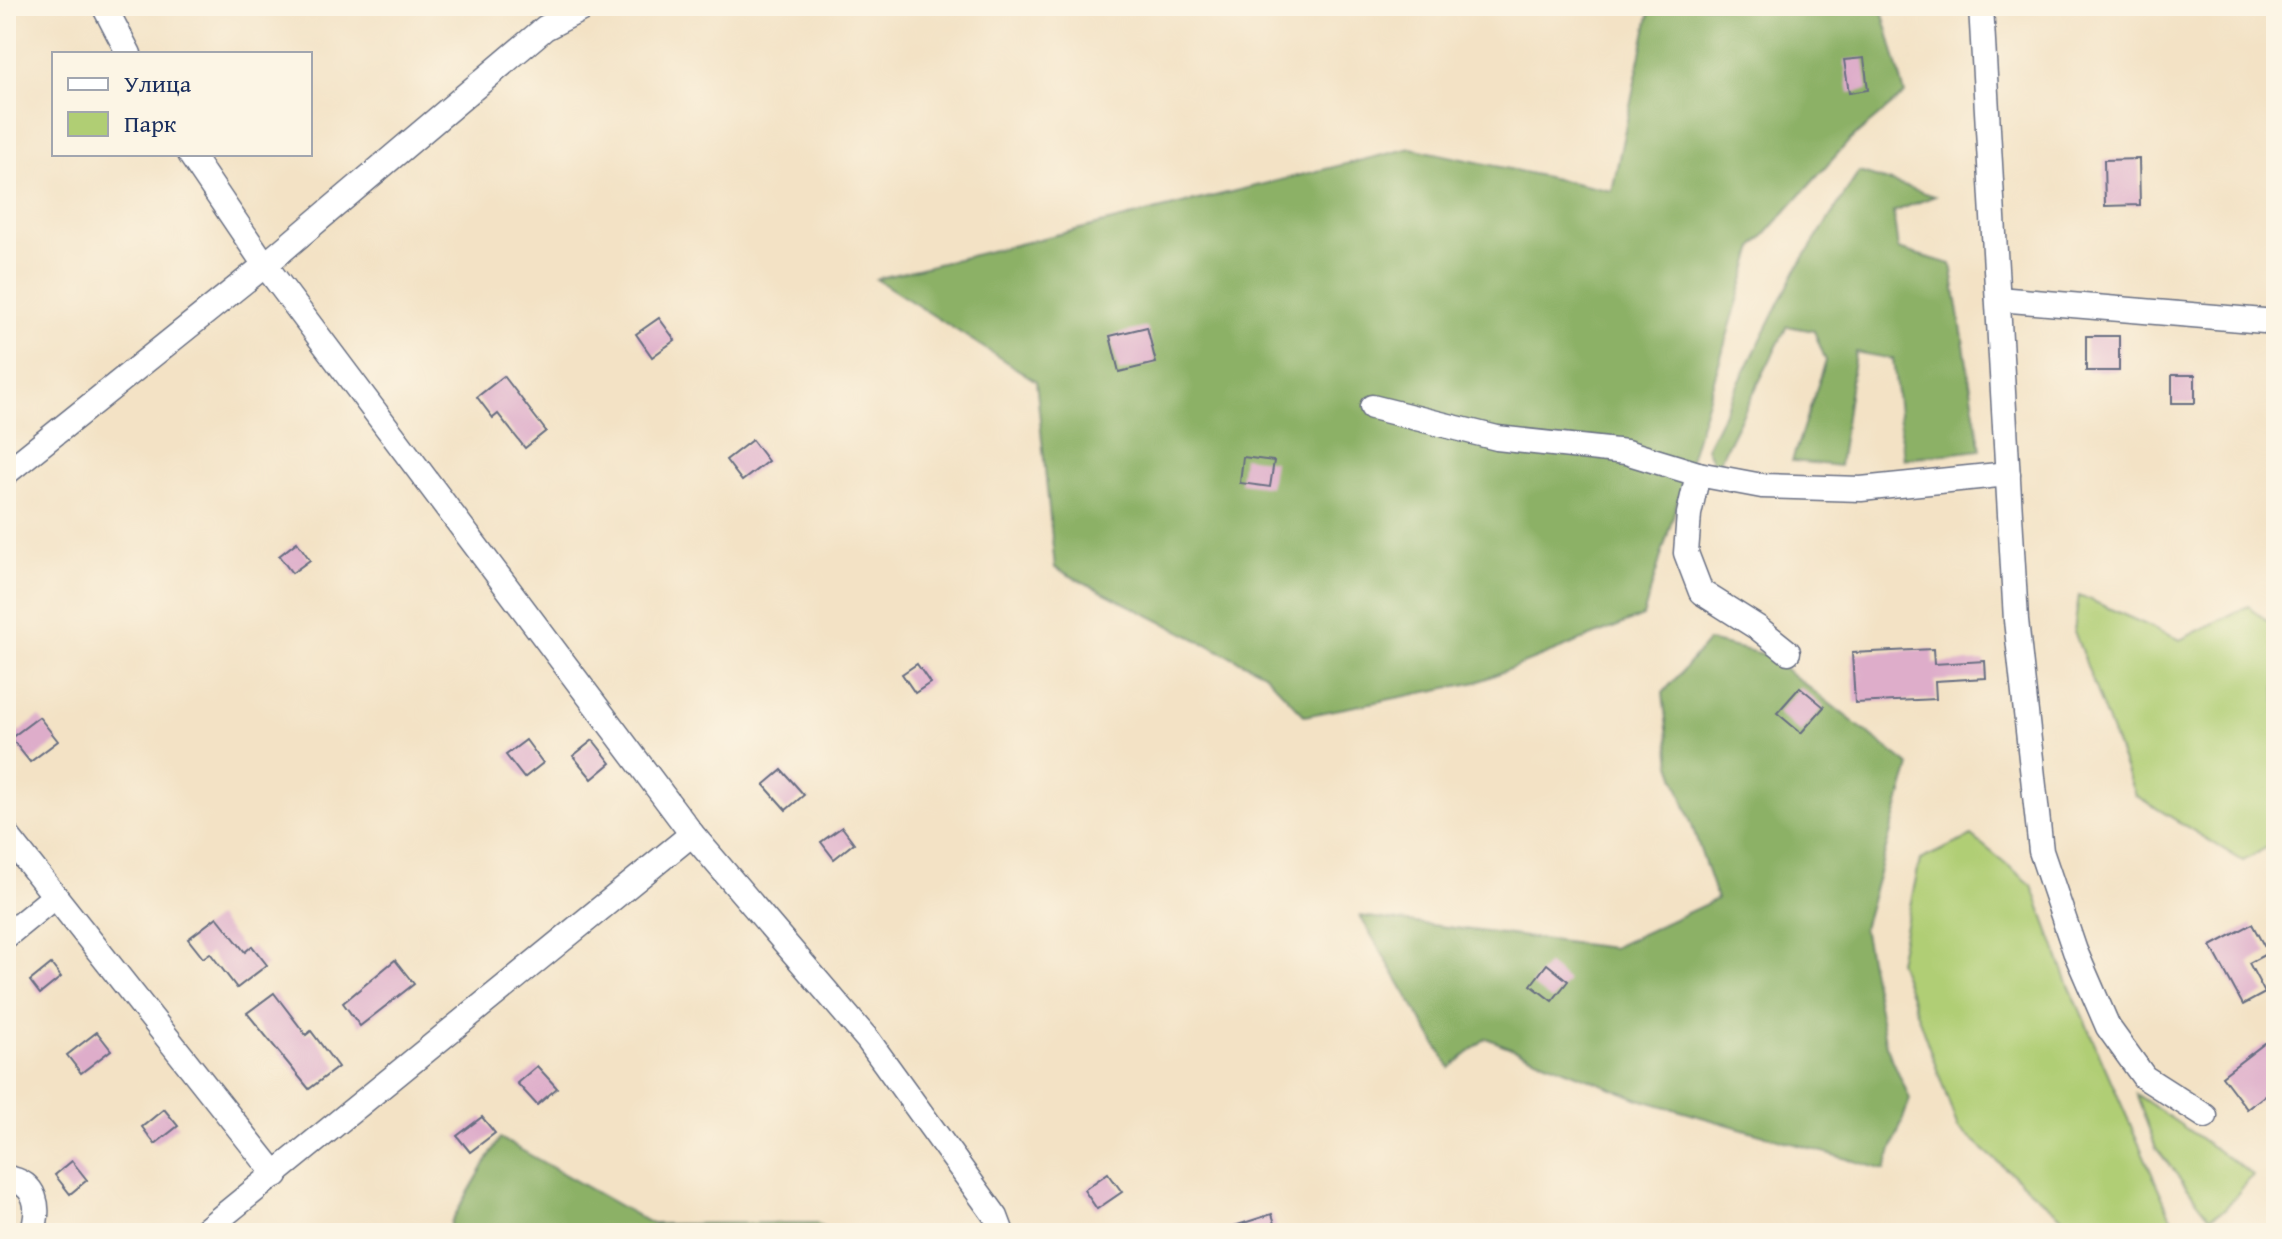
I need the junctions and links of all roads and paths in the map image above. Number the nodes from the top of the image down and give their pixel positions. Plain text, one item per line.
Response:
1 (104, 6) edge
2 (587, 6) edge
3 (1981, 6) edge
4 (128, 52) edge
5 (191, 156) edge
6 (265, 265) junction
7 (1998, 299) junction
8 (2276, 322) edge
9 (1372, 407) dead end
10 (6, 473) edge
11 (1698, 474) junction
12 (2008, 474) junction
13 (1788, 652) dead end
14 (6, 834) edge
15 (692, 834) junction
16 (55, 896) junction
17 (6, 936) edge
18 (2205, 1116) dead end
19 (276, 1175) junction
20 (6, 1178) edge
21 (32, 1233) edge
22 (202, 1233) edge
23 (1002, 1233) edge

1 - 4 street
2 - 6 street
3 - 7 street
5 - 6 street
6 - 10 street
6 - 15 street
7 - 8 street
7 - 12 street
9 - 11 street
11 - 12 street
11 - 13 street
12 - 18 street
14 - 16 street
15 - 19 street
15 - 23 street
16 - 17 street
16 - 19 street
19 - 22 street
20 - 21 street

